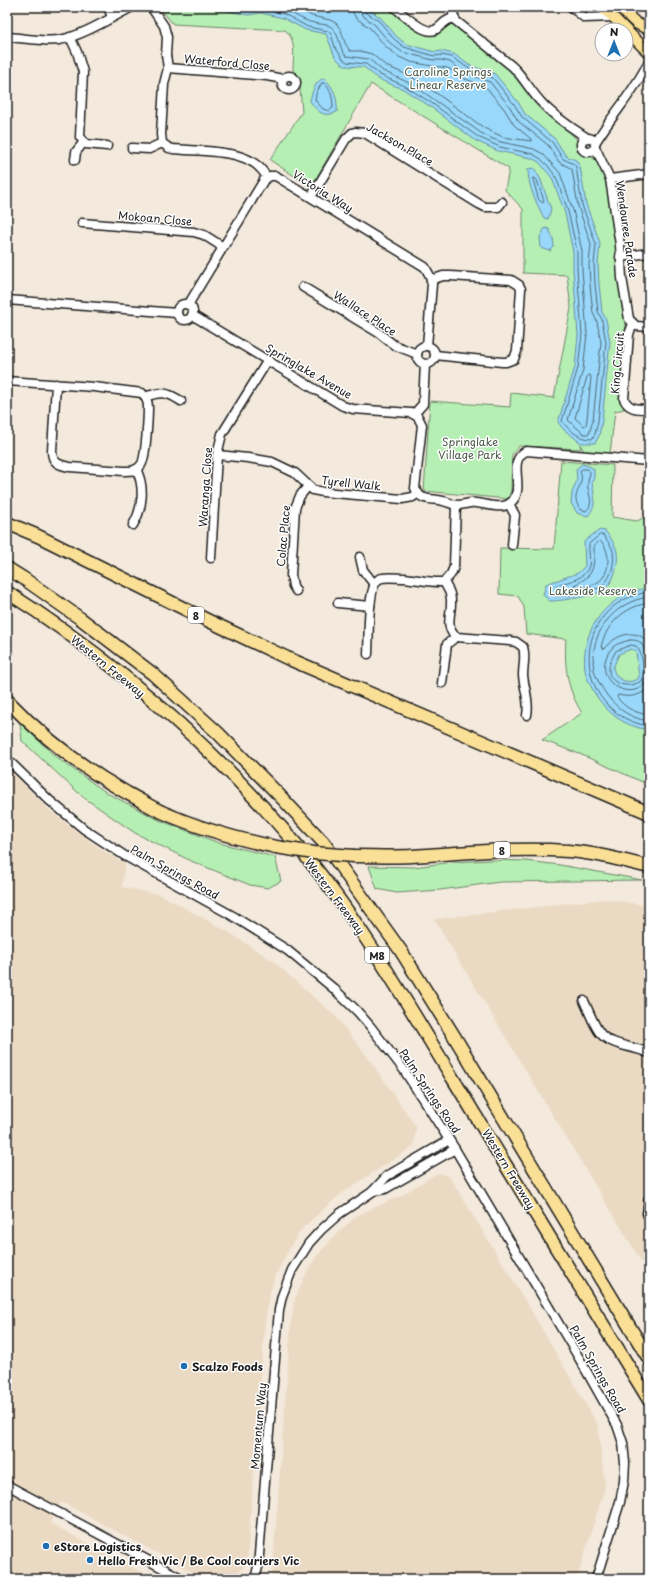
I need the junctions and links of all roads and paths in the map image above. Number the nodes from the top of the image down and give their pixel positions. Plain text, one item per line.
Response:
1 (108, 7) edge
2 (132, 7) edge
3 (151, 7) edge
4 (394, 7) edge
5 (455, 7) edge
6 (571, 7) edge
7 (601, 7) edge
8 (619, 7) edge
9 (112, 17) junction
10 (613, 17) junction
11 (454, 18) junction
12 (649, 30) edge
13 (7, 37) edge
14 (70, 37) junction
15 (649, 52) edge
16 (649, 61) edge
17 (168, 68) junction
18 (649, 78) edge
19 (283, 79) dead end
20 (635, 88) junction
21 (590, 142) junction
22 (83, 143) junction
23 (162, 143) junction
24 (107, 146) dead end
25 (132, 148) dead end
26 (75, 160) dead end
27 (604, 168) junction
28 (649, 174) edge
29 (267, 178) junction
30 (610, 179) junction
31 (311, 197) junction
32 (502, 202) dead end
33 (82, 223) dead end
34 (223, 247) junction
35 (649, 253) edge
36 (620, 257) junction
37 (431, 280) junction
38 (303, 287) dead end
39 (7, 300) edge
40 (188, 305) junction
41 (177, 313) junction
42 (192, 315) junction
43 (633, 324) junction
44 (649, 327) edge
45 (427, 346) junction
46 (417, 354) junction
47 (435, 355) junction
48 (268, 360) junction
49 (425, 364) junction
50 (7, 380) edge
51 (56, 384) junction
52 (145, 397) junction
53 (181, 401) dead end
54 (649, 409) edge
55 (414, 414) junction
56 (217, 456) junction
57 (649, 461) edge
58 (136, 469) junction
59 (308, 486) junction
60 (418, 493) junction
61 (509, 504) junction
62 (456, 505) junction
63 (7, 523) edge
64 (134, 525) dead end
65 (512, 545) dead end
66 (360, 557) dead end
67 (211, 558) dead end
68 (7, 568) edge
69 (444, 582) junction
70 (374, 584) junction
71 (296, 591) dead end
72 (7, 592) edge
73 (338, 603) dead end
74 (370, 606) junction
75 (456, 637) junction
76 (368, 654) dead end
77 (442, 683) dead end
78 (7, 700) edge
79 (527, 715) dead end
80 (7, 759) edge
81 (614, 798) junction
82 (649, 808) edge
83 (649, 813) edge
84 (649, 867) edge
85 (584, 1001) dead end
86 (649, 1053) edge
87 (449, 1140) junction
88 (455, 1149) junction
89 (372, 1192) junction
90 (649, 1198) edge
91 (647, 1214) dead end
92 (649, 1360) edge
93 (649, 1400) edge
94 (7, 1485) edge
95 (183, 1579) edge
96 (255, 1579) edge
97 (596, 1579) edge

1 - 9 street
2 - 9 street
3 - 17 street
4 - 11 street
5 - 11 street
6 - 10 street
7 - 10 main road
8 - 12 main road
9 - 14 street
10 - 15 main road
11 - 21 street, Wendouree Parade
13 - 14 street
14 - 22 street
16 - 20 street
17 - 19 street, Waterford Close
17 - 23 street
18 - 20 street
20 - 21 street
21 - 27 street, Wendouree Parade
21 - 27 street, Wendouree Parade
22 - 24 street
22 - 26 street
23 - 25 street
23 - 29 street
27 - 30 street, Wendouree Parade
28 - 30 street
29 - 31 street, Victoria Way
29 - 34 street
30 - 36 street, Wendouree Parade
31 - 32 street, Jackson Place
31 - 37 street, Victoria Way
33 - 34 street, Mokoan Close
34 - 40 street
35 - 36 street
36 - 43 street, Wendouree Parade
37 - 45 street
37 - 47 street
38 - 46 street, Wallace Place
39 - 41 street
40 - 41 street
40 - 42 street
41 - 42 street
42 - 48 street, Springlake Avenue
43 - 44 street
43 - 54 street, King Circuit
45 - 46 street
45 - 47 street
46 - 49 street
47 - 49 street
48 - 55 street, Springlake Avenue
48 - 56 street, Waranga Close
49 - 55 street
50 - 51 street
51 - 52 street
51 - 58 street
52 - 53 street
52 - 58 street
55 - 60 street
56 - 59 street, Tyrell Walk
56 - 67 street, Waranga Close
57 - 61 street
58 - 64 street
59 - 60 street, Tyrell Walk
59 - 71 street, Colac Place
60 - 62 street
61 - 62 street
61 - 65 street
62 - 69 street
63 - 81 highway, 8
66 - 70 street
68 - 92 highway, Western Freeway / M8
69 - 70 street
69 - 75 street
70 - 74 street
72 - 93 highway, Western Freeway / M8
73 - 74 street
74 - 76 street
75 - 77 street
75 - 79 street
78 - 84 highway, 8, bridge
80 - 87 street, Palm Springs Road
81 - 82 highway
81 - 83 highway, 8
85 - 86 street
87 - 88 street, Palm Springs Road
87 - 89 street, Momentum Way
88 - 89 street, Momentum Way
88 - 97 street, Palm Springs Road
89 - 96 street, Momentum Way
90 - 91 street
94 - 95 street

